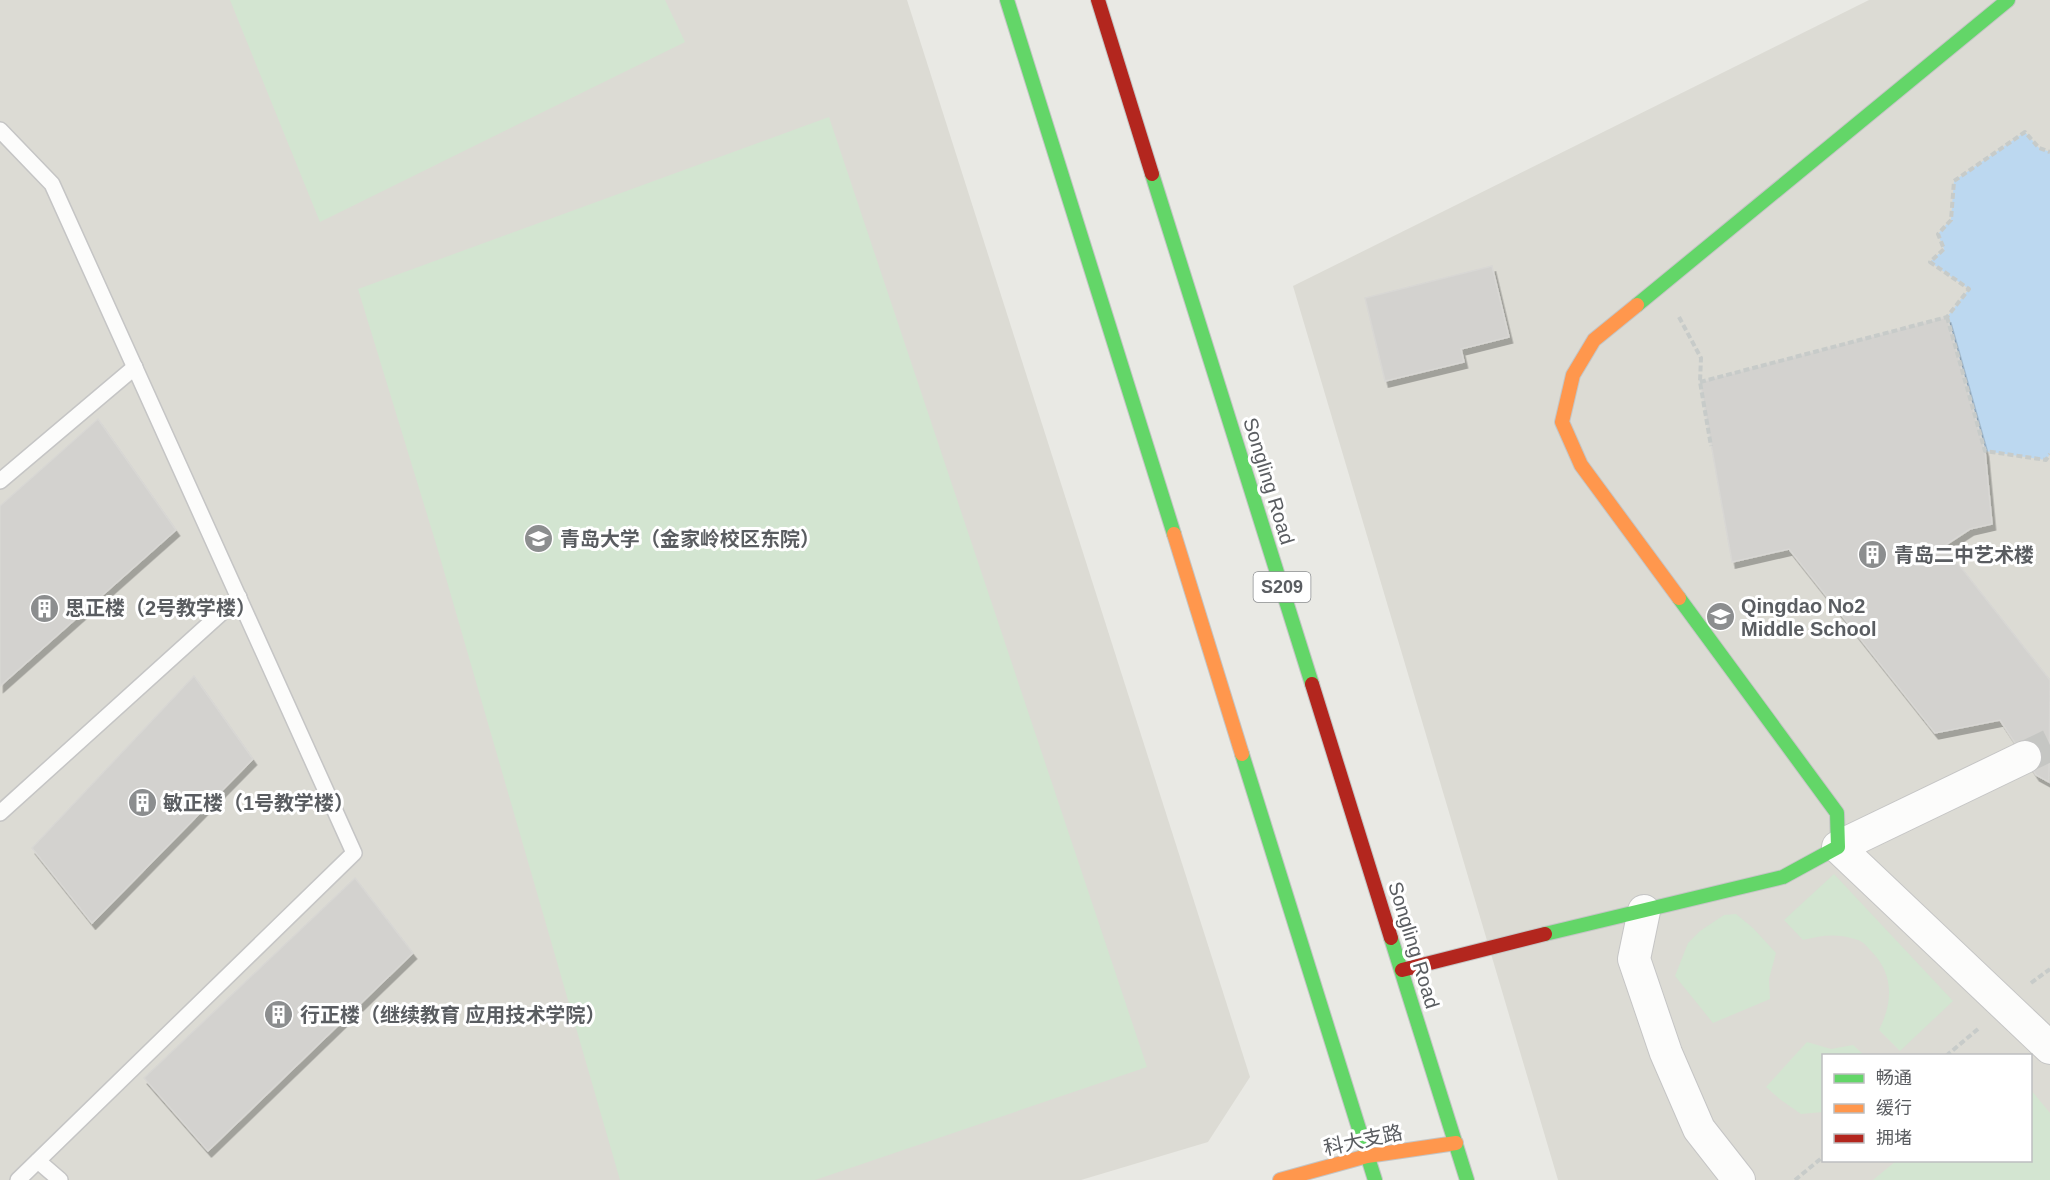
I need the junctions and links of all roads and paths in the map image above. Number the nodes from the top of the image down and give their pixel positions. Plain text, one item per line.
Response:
1 (1007, 0) edge
2 (1098, 0) edge
3 (2008, 0) edge
4 (0, 130) edge
5 (2050, 152) edge
6 (1661, 284) junction
7 (1947, 317) junction
8 (135, 367) junction
9 (1700, 382) junction
10 (1711, 446) dead end
11 (2050, 454) edge
12 (0, 481) edge
13 (238, 597) junction
14 (2025, 757) tunnel mouth
15 (0, 813) edge
16 (1838, 847) junction
17 (1644, 911) junction
18 (1402, 970) junction
19 (2050, 1048) edge
20 (1456, 1143) junction
21 (1367, 1156) junction
22 (1822, 1158) edge
23 (38, 1161) junction
24 (1462, 1177) edge
25 (18, 1180) edge
26 (60, 1180) edge
27 (1280, 1180) edge
28 (1374, 1180) edge
29 (1739, 1180) edge
30 (1795, 1180) edge

1 - 21 main road
2 - 18 main road, Songling Road / S209
3 - 6 main road
4 - 8 lane
5 - 7 path
6 - 9 path
6 - 16 main road
7 - 9 path
7 - 11 path
8 - 12 lane
8 - 13 lane
9 - 10 path
13 - 15 lane
13 - 23 lane
14 - 16 street
16 - 17 main road
16 - 19 street
17 - 18 main road
17 - 29 street
18 - 20 main road, Songling Road / S209
20 - 21 main road, 科大支路
20 - 24 main road, Songling Road / S209
21 - 27 main road, 科大支路
21 - 28 main road
22 - 30 path
23 - 25 lane
23 - 26 lane

